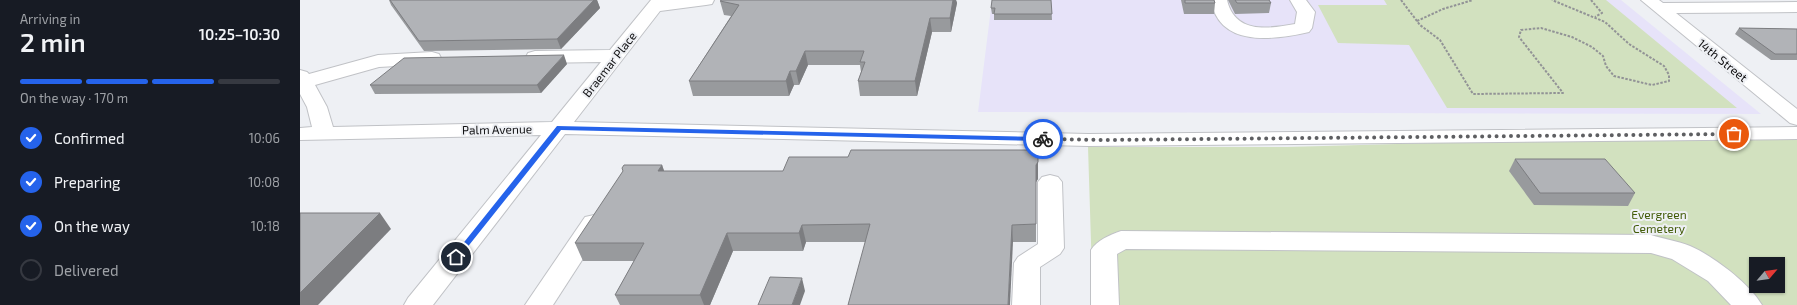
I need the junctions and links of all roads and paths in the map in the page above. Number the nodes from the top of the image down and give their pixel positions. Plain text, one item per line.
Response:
1 (706, 0) edge
2 (1219, 0) edge
3 (1298, 0) edge
4 (1401, 0) edge
5 (1473, 0) edge
6 (1552, 0) edge
7 (1591, 0) edge
8 (657, 4) edge
9 (1654, 4) edge
10 (1797, 7) edge
11 (1595, 17) junction
12 (1417, 21) junction
13 (615, 56) junction
14 (520, 57) edge
15 (450, 58) edge
16 (302, 79) edge
17 (1797, 119) edge
18 (559, 128) junction
19 (324, 133) junction
20 (1797, 133) edge
21 (300, 134) edge
22 (1050, 182) dead end
23 (604, 207) edge
24 (418, 305) edge
25 (539, 305) edge
26 (1026, 305) edge
27 (1105, 305) edge
28 (1748, 305) edge

1 - 8 street
2 - 3 street
4 - 12 path
5 - 12 path
6 - 11 path
7 - 11 path
8 - 13 street, Braemar Place
9 - 10 street
9 - 17 street, 14th Street
11 - 12 path
13 - 14 street
13 - 18 street, Braemar Place
15 - 16 street
16 - 19 street
18 - 19 street, Palm Avenue
18 - 20 street, Palm Avenue
18 - 24 street, Braemar Place
19 - 21 street, Palm Avenue
22 - 26 street
23 - 25 street
27 - 28 street

